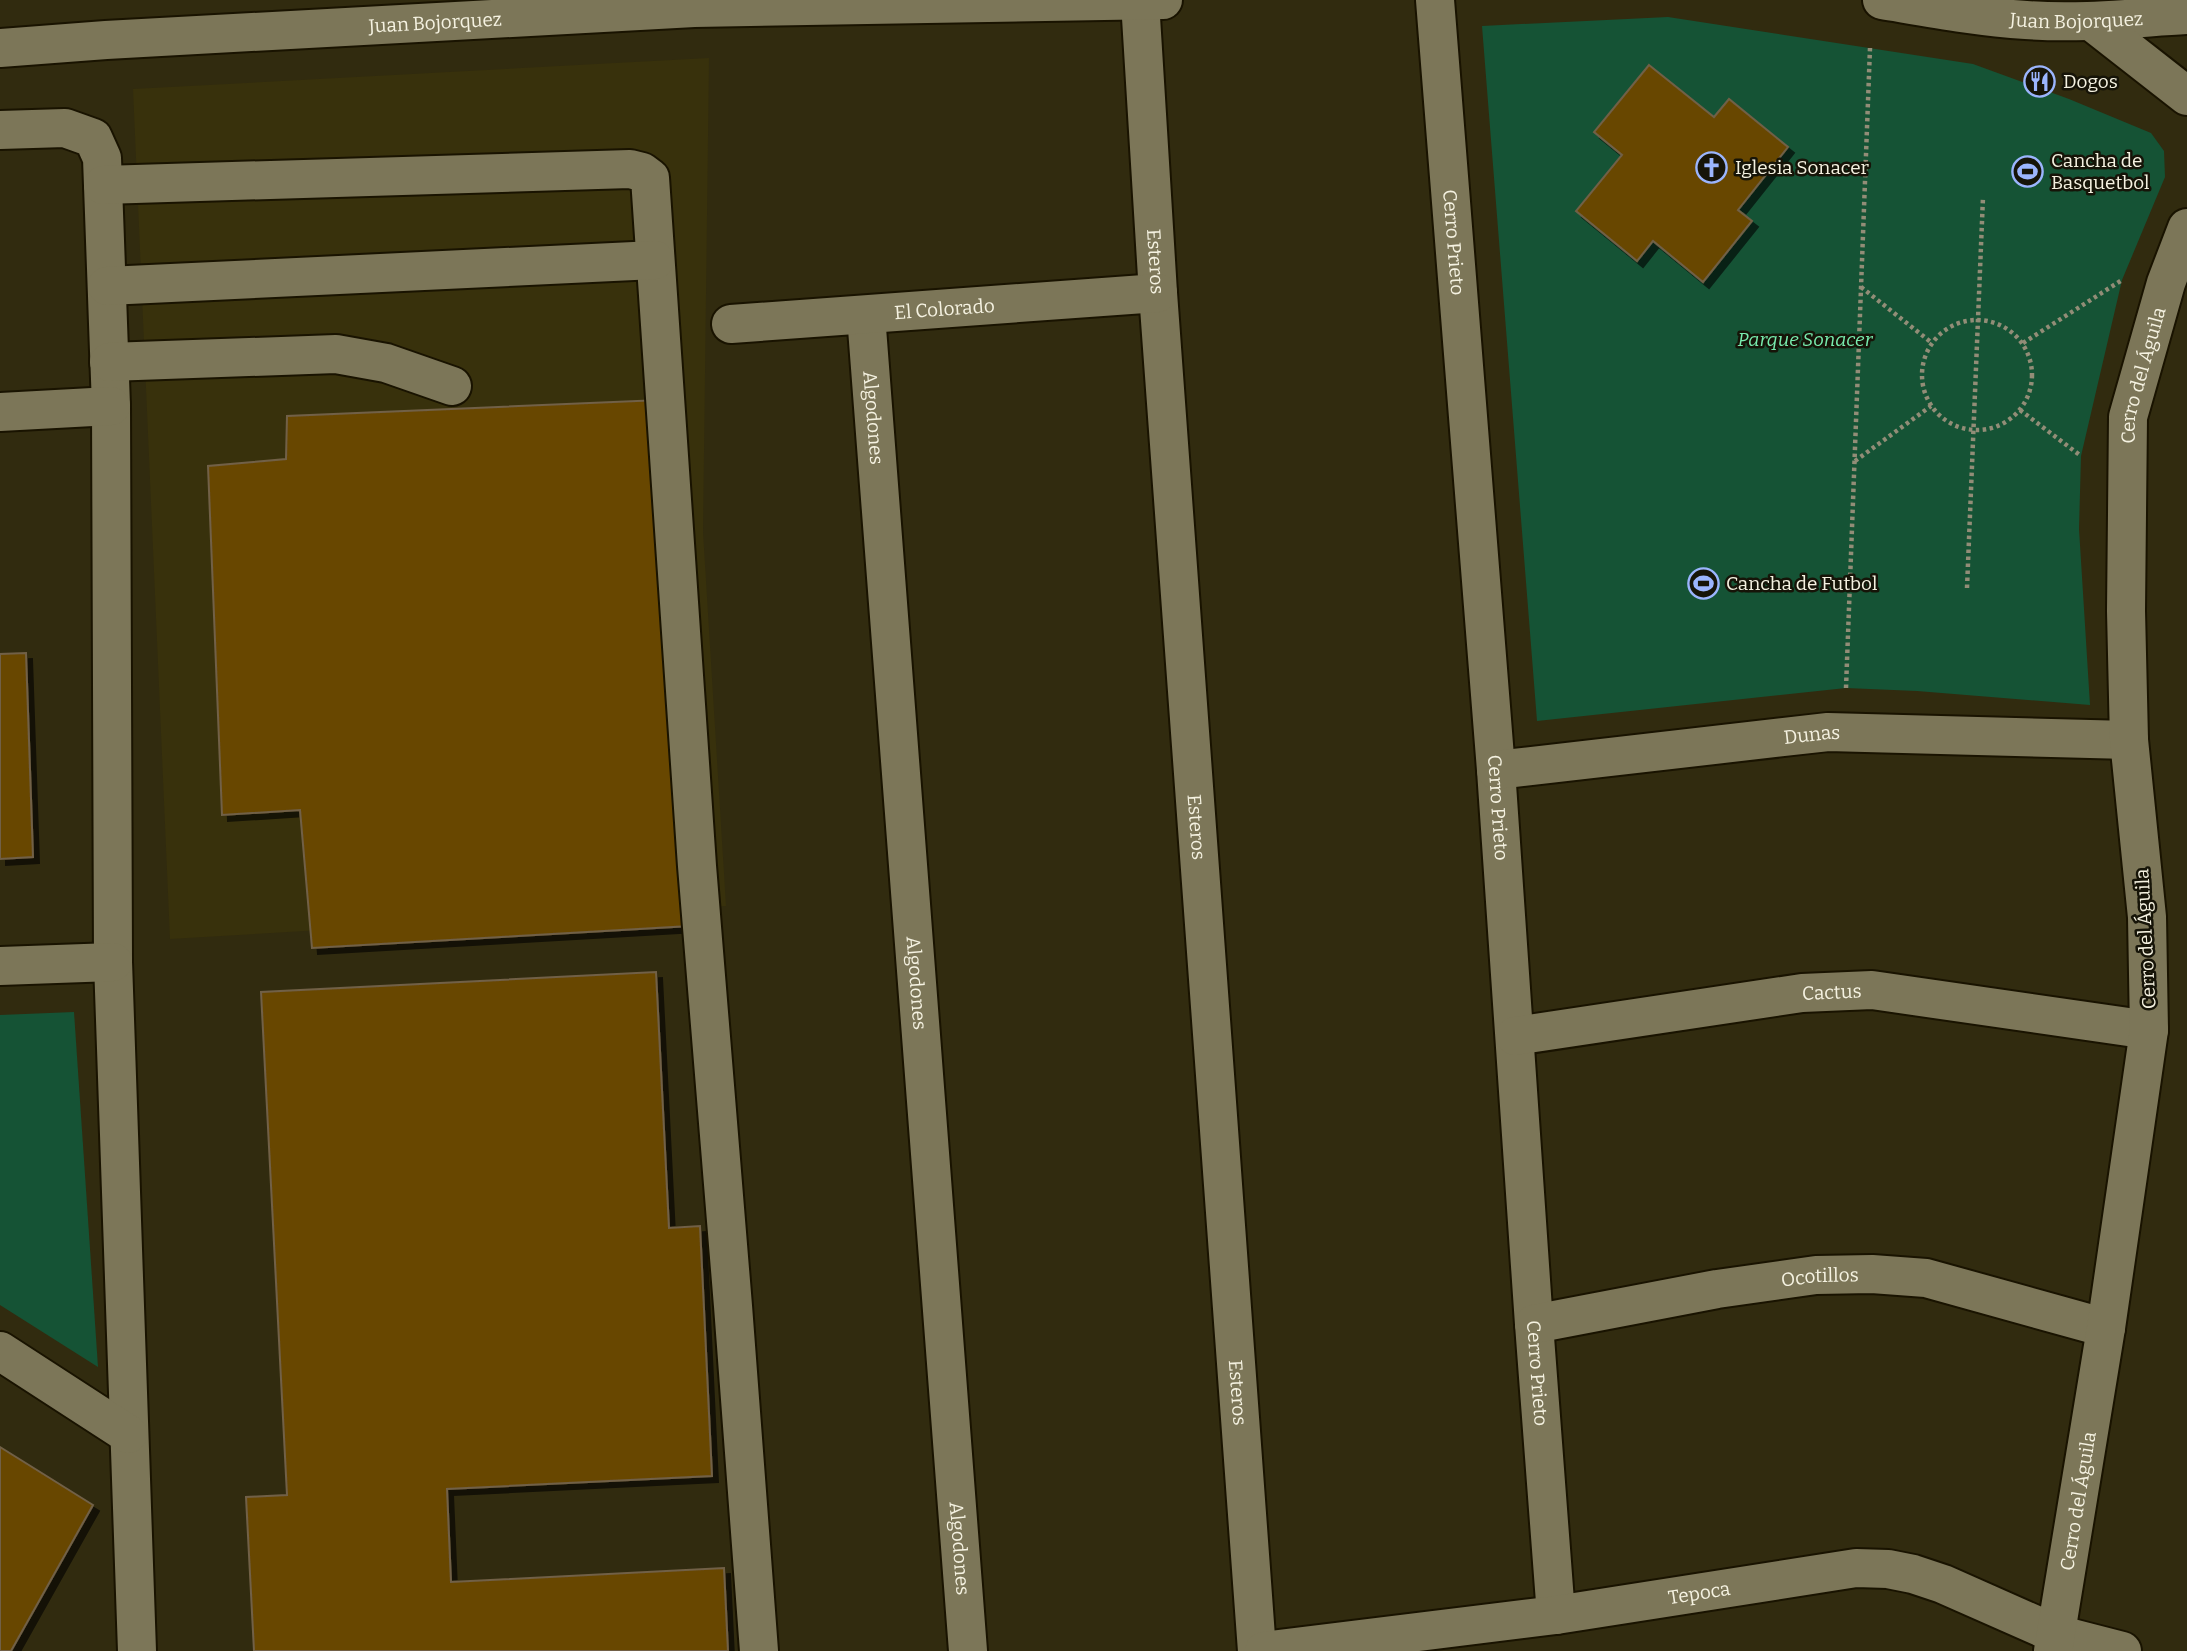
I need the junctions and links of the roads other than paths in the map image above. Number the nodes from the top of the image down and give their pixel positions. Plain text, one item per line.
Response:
1 (1435, 0) edge
2 (1882, 0) edge
3 (1152, 1) edge
4 (695, 4) edge
5 (2187, 15) edge
6 (2091, 21) junction
7 (0, 48) edge
8 (2187, 96) edge
9 (0, 130) edge
10 (103, 185) junction
11 (2187, 228) edge
12 (655, 260) junction
13 (107, 286) junction
14 (1158, 292) junction
15 (866, 315) junction
16 (730, 324) dead end
17 (109, 362) junction
18 (452, 386) dead end
19 (111, 406) junction
20 (0, 412) edge
21 (2129, 740) junction
22 (1496, 770) junction
23 (113, 962) junction
24 (0, 966) edge
25 (2148, 1031) junction
26 (1516, 1036) junction
27 (1534, 1324) junction
28 (2106, 1328) junction
29 (0, 1352) edge
30 (128, 1434) junction
31 (1556, 1615) junction
32 (2054, 1642) edge
33 (137, 1651) edge
34 (759, 1651) edge
35 (968, 1651) edge
36 (1257, 1651) edge
37 (1264, 1651) edge
38 (2122, 1651) edge

1 - 22 street, Cerro Prieto
2 - 6 street, Juan Bojorquez
3 - 4 street, Juan Bojorquez
3 - 14 street, Esteros
4 - 7 street, Juan Bojorquez
5 - 6 street, Juan Bojorquez
6 - 8 street
9 - 10 street
10 - 12 street
10 - 13 street
11 - 21 street, Cerro del Águila
12 - 13 street
12 - 34 street
13 - 17 street
14 - 15 street, El Colorado
14 - 36 street, Esteros
15 - 16 street, El Colorado
15 - 35 street, Algodones
17 - 18 street
17 - 19 street
19 - 20 street
19 - 23 street
21 - 22 street, Dunas
21 - 25 street, Cerro del Águila
22 - 26 street, Cerro Prieto
23 - 24 street
23 - 30 street
25 - 26 street, Cactus
25 - 28 street, Cerro del Águila
26 - 27 street, Cerro Prieto
27 - 28 street, Ocotillos
27 - 31 street, Cerro Prieto
28 - 32 street, Cerro del Águila
29 - 30 street
30 - 33 street
31 - 32 street, Tepoca
31 - 37 street, Tepoca
32 - 38 street, Tepoca

